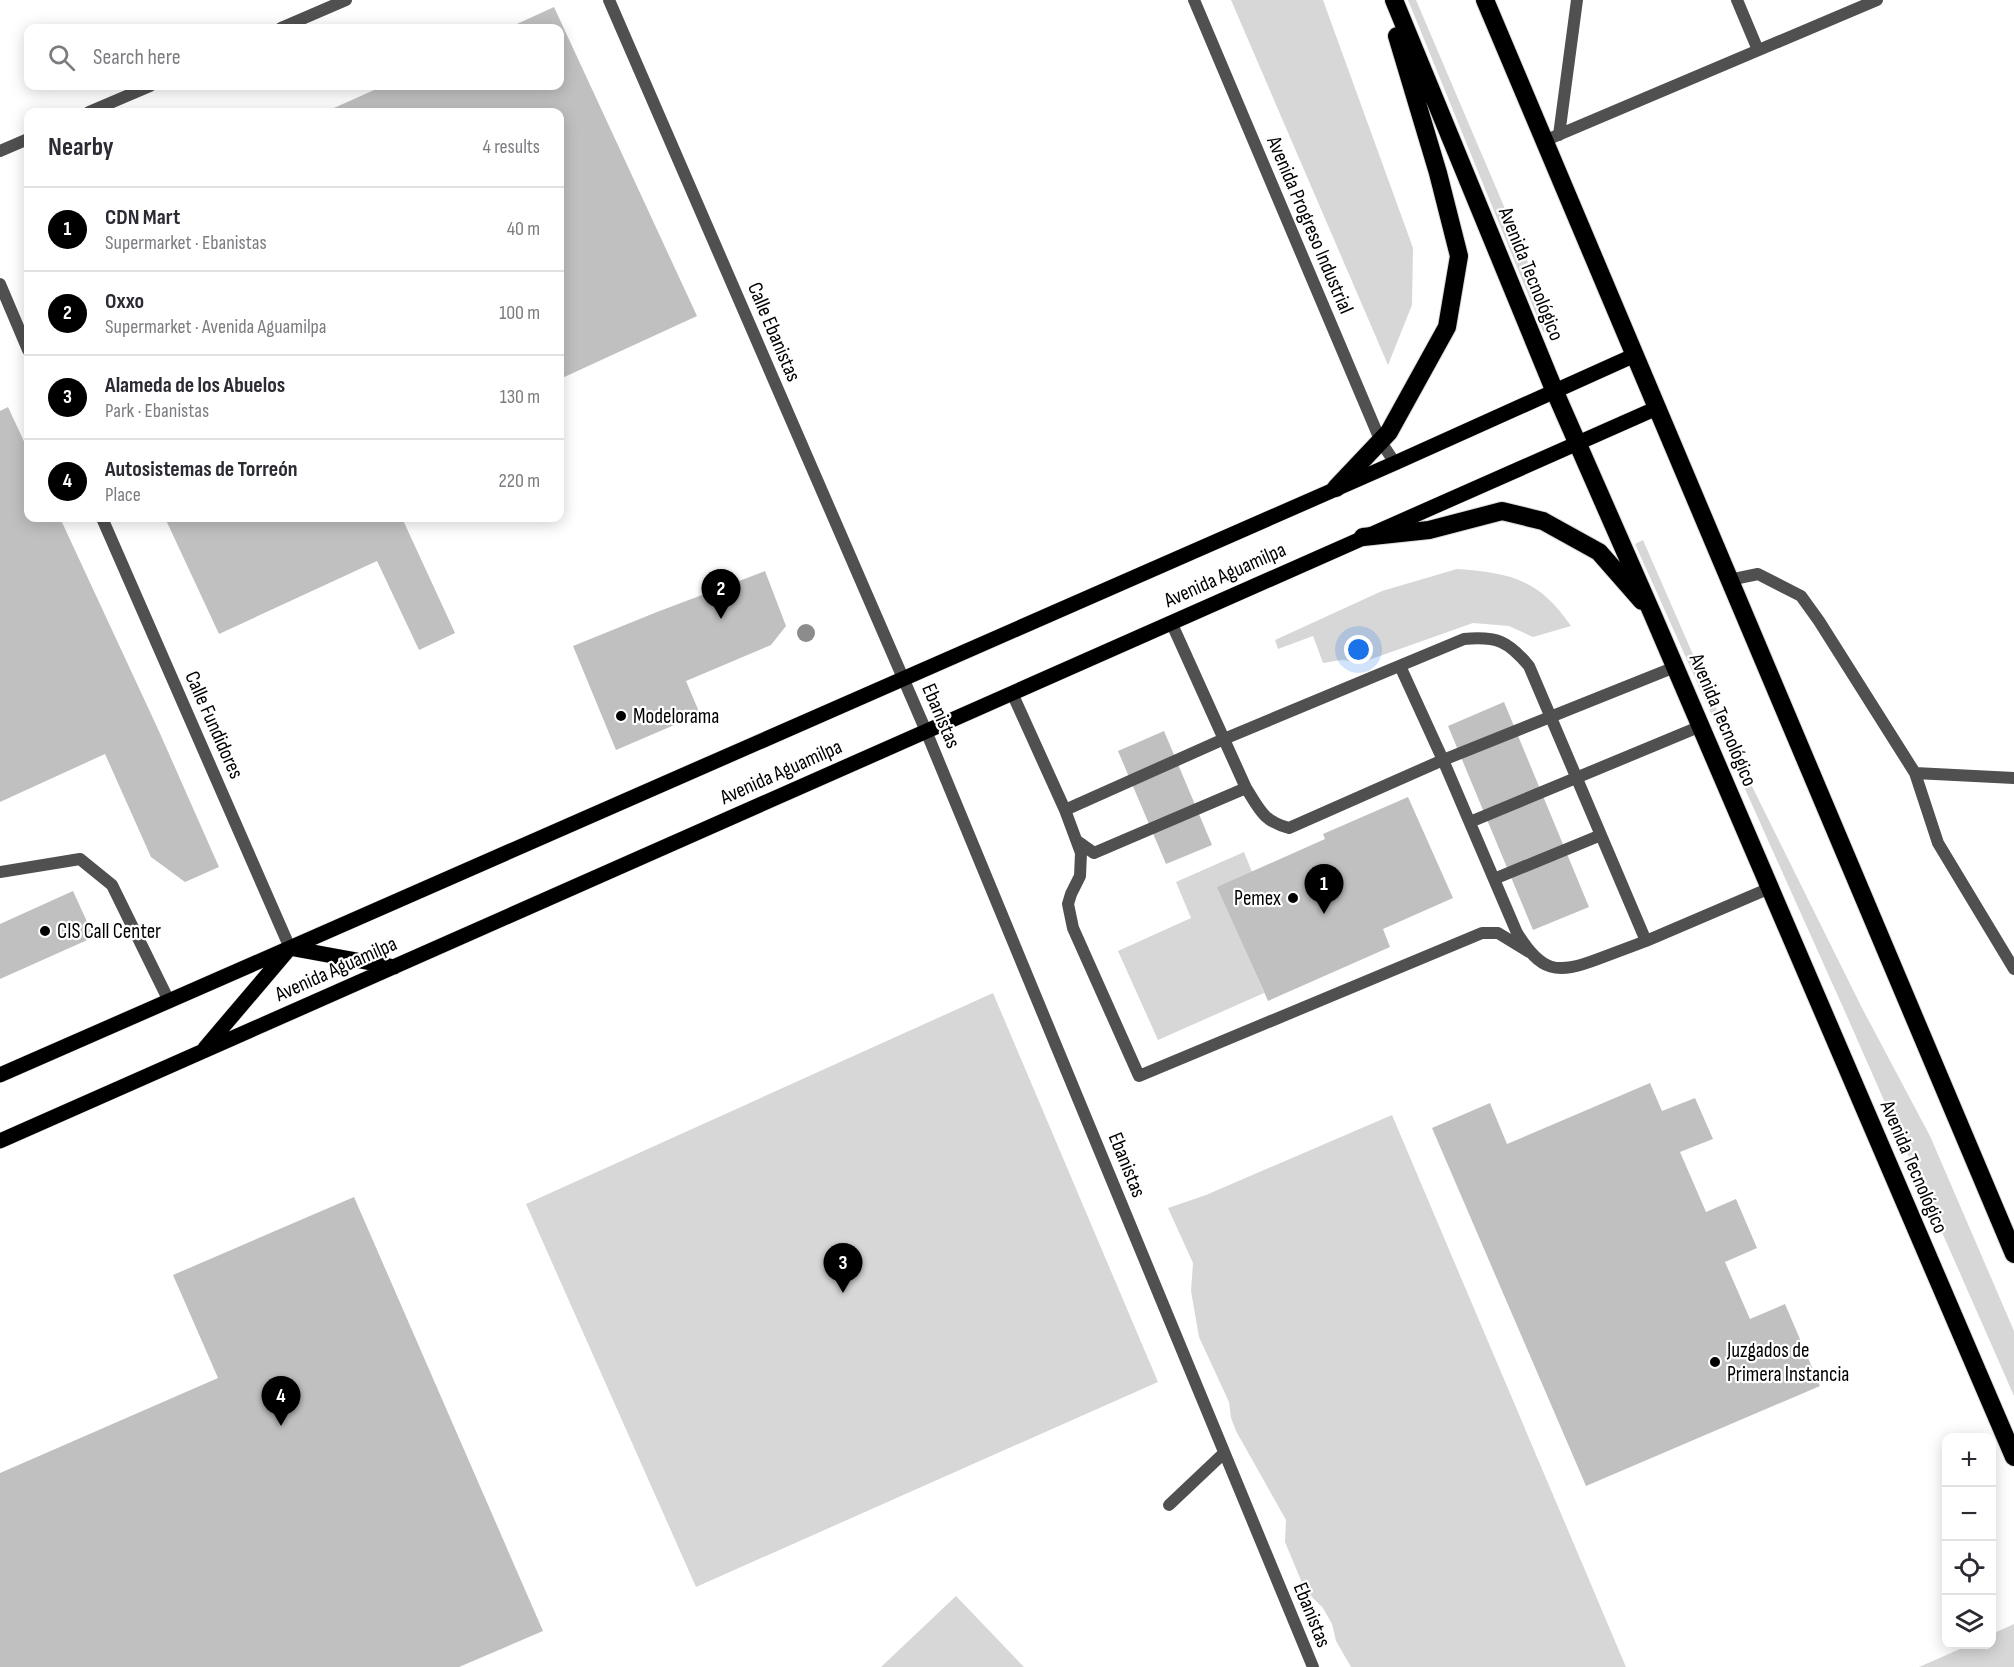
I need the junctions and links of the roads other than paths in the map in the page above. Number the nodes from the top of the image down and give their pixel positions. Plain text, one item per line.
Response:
1 (346, 0) edge
2 (609, 0) edge
3 (1194, 0) edge
4 (1387, 0) edge
5 (1394, 0) edge
6 (1485, 0) edge
7 (1577, 0) edge
8 (1737, 0) edge
9 (1868, 2) edge
10 (290, 24) edge
11 (1758, 51) junction
12 (141, 90) edge
13 (98, 108) edge
14 (1552, 138) junction
15 (24, 141) edge
16 (0, 151) edge
17 (0, 284) edge
18 (24, 341) edge
19 (1635, 355) junction
20 (1555, 393) junction
21 (1657, 408) junction
22 (1381, 442) junction
23 (1579, 442) junction
24 (1395, 463) junction
25 (1336, 488) junction
26 (104, 522) edge
27 (1362, 537) junction
28 (1729, 580) junction
29 (1652, 613) junction
30 (1172, 622) junction
31 (1400, 666) junction
32 (1675, 667) junction
33 (903, 679) junction
34 (1012, 693) junction
35 (1551, 717) junction
36 (1701, 726) junction
37 (926, 731) junction
38 (1224, 739) junction
39 (1443, 760) junction
40 (1915, 773) junction
41 (1577, 778) junction
42 (2014, 778) edge
43 (1246, 788) junction
44 (1065, 810) junction
45 (1470, 822) junction
46 (1601, 835) junction
47 (1077, 841) junction
48 (0, 872) edge
49 (1494, 879) junction
50 (1770, 888) junction
51 (1646, 940) junction
52 (290, 948) junction
53 (1529, 952) junction
54 (394, 967) junction
55 (2014, 969) edge
56 (169, 1001) junction
57 (202, 1051) junction
58 (0, 1076) edge
59 (0, 1141) edge
60 (2014, 1254) edge
61 (1224, 1453) junction
62 (2014, 1457) edge
63 (1168, 1505) dead end
64 (1312, 1667) edge

1 - 10 street
2 - 33 street, Calle Ebanistas
3 - 22 street, Avenida Progreso Industrial
4 - 22 highway
5 - 20 highway, Avenida Tecnológico
6 - 14 highway
7 - 14 street
8 - 11 street
9 - 11 street
11 - 14 street
12 - 13 street
14 - 19 highway
15 - 16 street
17 - 18 street
19 - 20 main road, Avenida Aguamilpa
19 - 21 highway
20 - 23 highway, Avenida Tecnológico
20 - 24 main road, Avenida Aguamilpa
21 - 23 main road, Avenida Aguamilpa
21 - 28 highway
22 - 24 street, Avenida Progreso Industrial
22 - 25 highway
23 - 27 main road, Avenida Aguamilpa
23 - 29 highway, Avenida Tecnológico
24 - 25 main road, Avenida Aguamilpa
25 - 33 main road, Avenida Aguamilpa
26 - 52 street, Calle Fundidores
27 - 29 highway
27 - 30 main road, Avenida Aguamilpa
28 - 40 street
28 - 60 highway
29 - 32 highway, Avenida Tecnológico
30 - 34 main road, Avenida Aguamilpa
30 - 38 street
31 - 35 street
31 - 38 street
31 - 39 street
32 - 35 street
32 - 36 highway, Avenida Tecnológico
33 - 37 street, Ebanistas
33 - 52 main road, Avenida Aguamilpa
34 - 37 main road, Avenida Aguamilpa
34 - 44 street
35 - 39 street
35 - 41 street
36 - 41 street
36 - 50 highway, Avenida Tecnológico
37 - 54 main road, Avenida Aguamilpa
37 - 61 street, Ebanistas
38 - 43 street
38 - 44 street
39 - 43 street
39 - 45 street
40 - 42 street
40 - 55 street
41 - 45 street
41 - 46 street
43 - 47 street
44 - 47 street
45 - 49 street
46 - 49 street
46 - 51 street
47 - 53 street
48 - 56 street
49 - 53 street
50 - 51 street
50 - 62 highway, Avenida Tecnológico
51 - 53 street
52 - 54 main road
52 - 56 main road, Avenida Aguamilpa
52 - 57 main road
54 - 57 main road, Avenida Aguamilpa
56 - 58 main road, Avenida Aguamilpa
57 - 59 main road, Avenida Aguamilpa
61 - 63 street
61 - 64 street, Ebanistas

